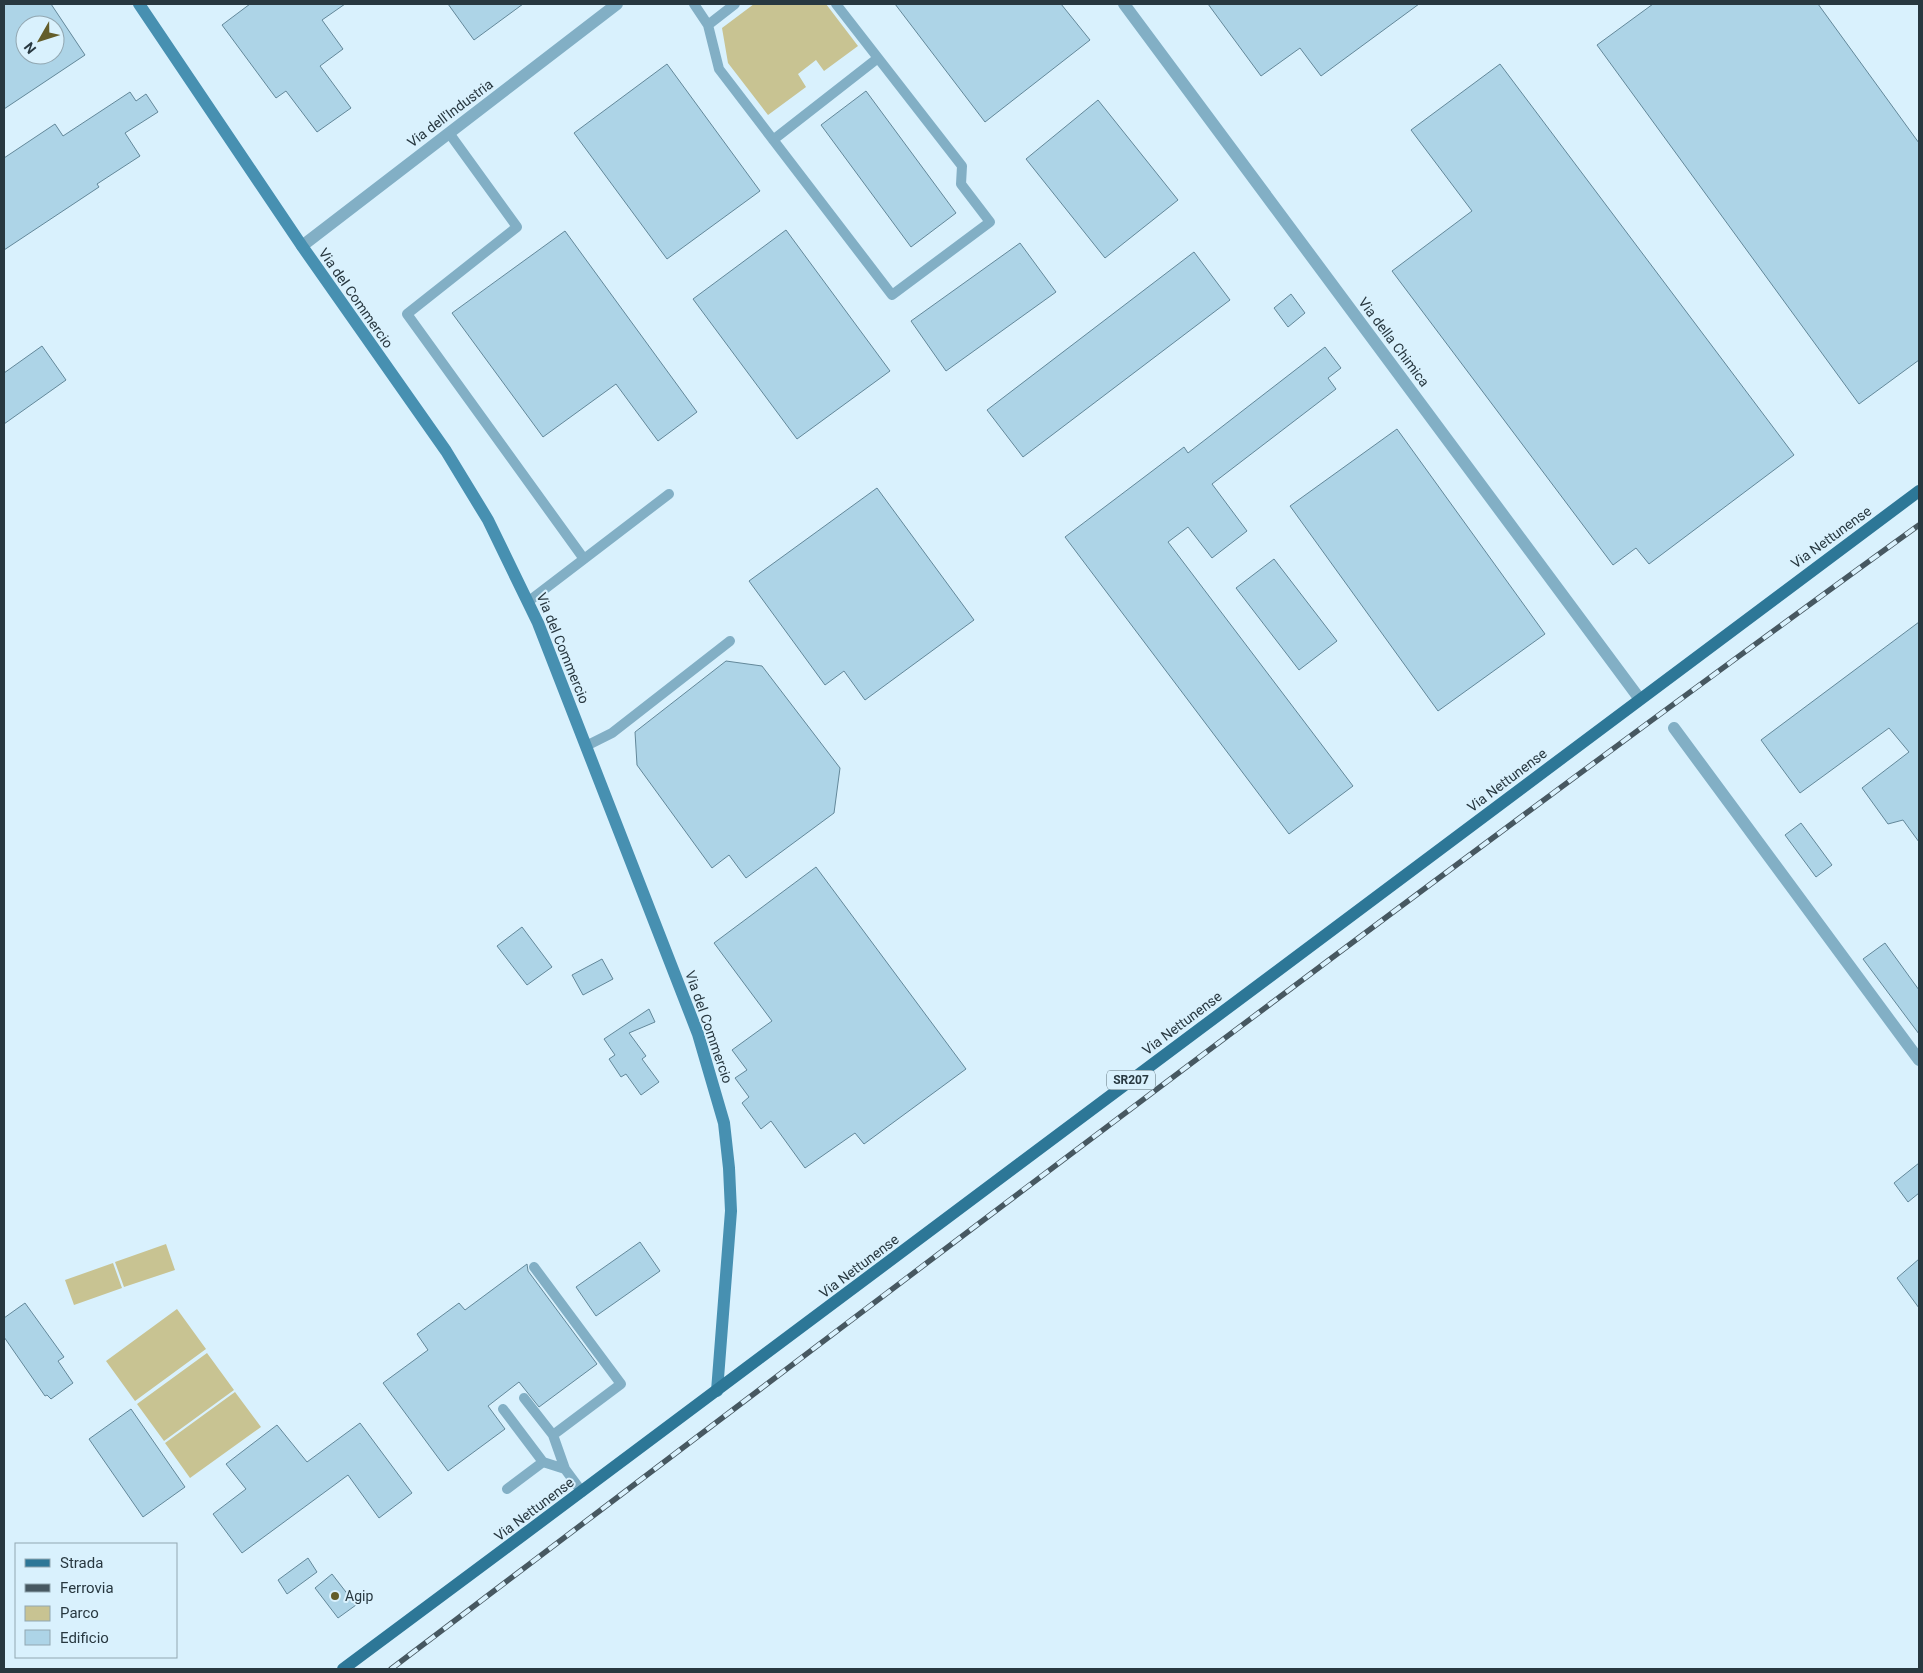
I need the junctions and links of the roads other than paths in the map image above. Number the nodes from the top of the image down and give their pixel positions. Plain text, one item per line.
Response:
1 (139, 4) edge
2 (617, 4) edge
3 (694, 4) edge
4 (734, 4) edge
5 (836, 4) edge
6 (1124, 4) edge
7 (708, 25) junction
8 (878, 58) junction
9 (449, 133) junction
10 (772, 140) junction
11 (302, 246) junction
12 (1919, 491) edge
13 (669, 494) dead end
14 (584, 559) junction
15 (529, 601) junction
16 (730, 641) dead end
17 (1639, 698) junction
18 (1674, 728) dead end
19 (586, 746) junction
20 (1919, 1060) edge
21 (534, 1268) dead end
22 (717, 1392) junction
23 (524, 1398) dead end
24 (503, 1409) dead end
25 (553, 1435) junction
26 (543, 1462) junction
27 (565, 1470) junction
28 (507, 1489) dead end
29 (582, 1492) junction
30 (344, 1669) edge

1 - 11 street, Via del Commercio
2 - 9 street, Via dell'Industria
3 - 7 lane
4 - 7 lane
5 - 8 lane
6 - 17 street, Via della Chimica
7 - 10 lane
8 - 10 lane
8 - 10 lane
9 - 11 street, Via dell'Industria
9 - 14 lane
11 - 15 street, Via del Commercio
12 - 17 main road, Via Nettunense / SR207
13 - 14 lane
14 - 15 lane
15 - 19 street, Via del Commercio
16 - 19 lane
17 - 22 main road, Via Nettunense / SR207
18 - 20 street
19 - 22 street, Via del Commercio
21 - 25 lane
22 - 29 main road, Via Nettunense / SR207
23 - 25 lane
24 - 26 lane
25 - 27 lane
26 - 27 lane
26 - 28 lane
27 - 29 lane
29 - 30 main road, Via Nettunense / SR207

